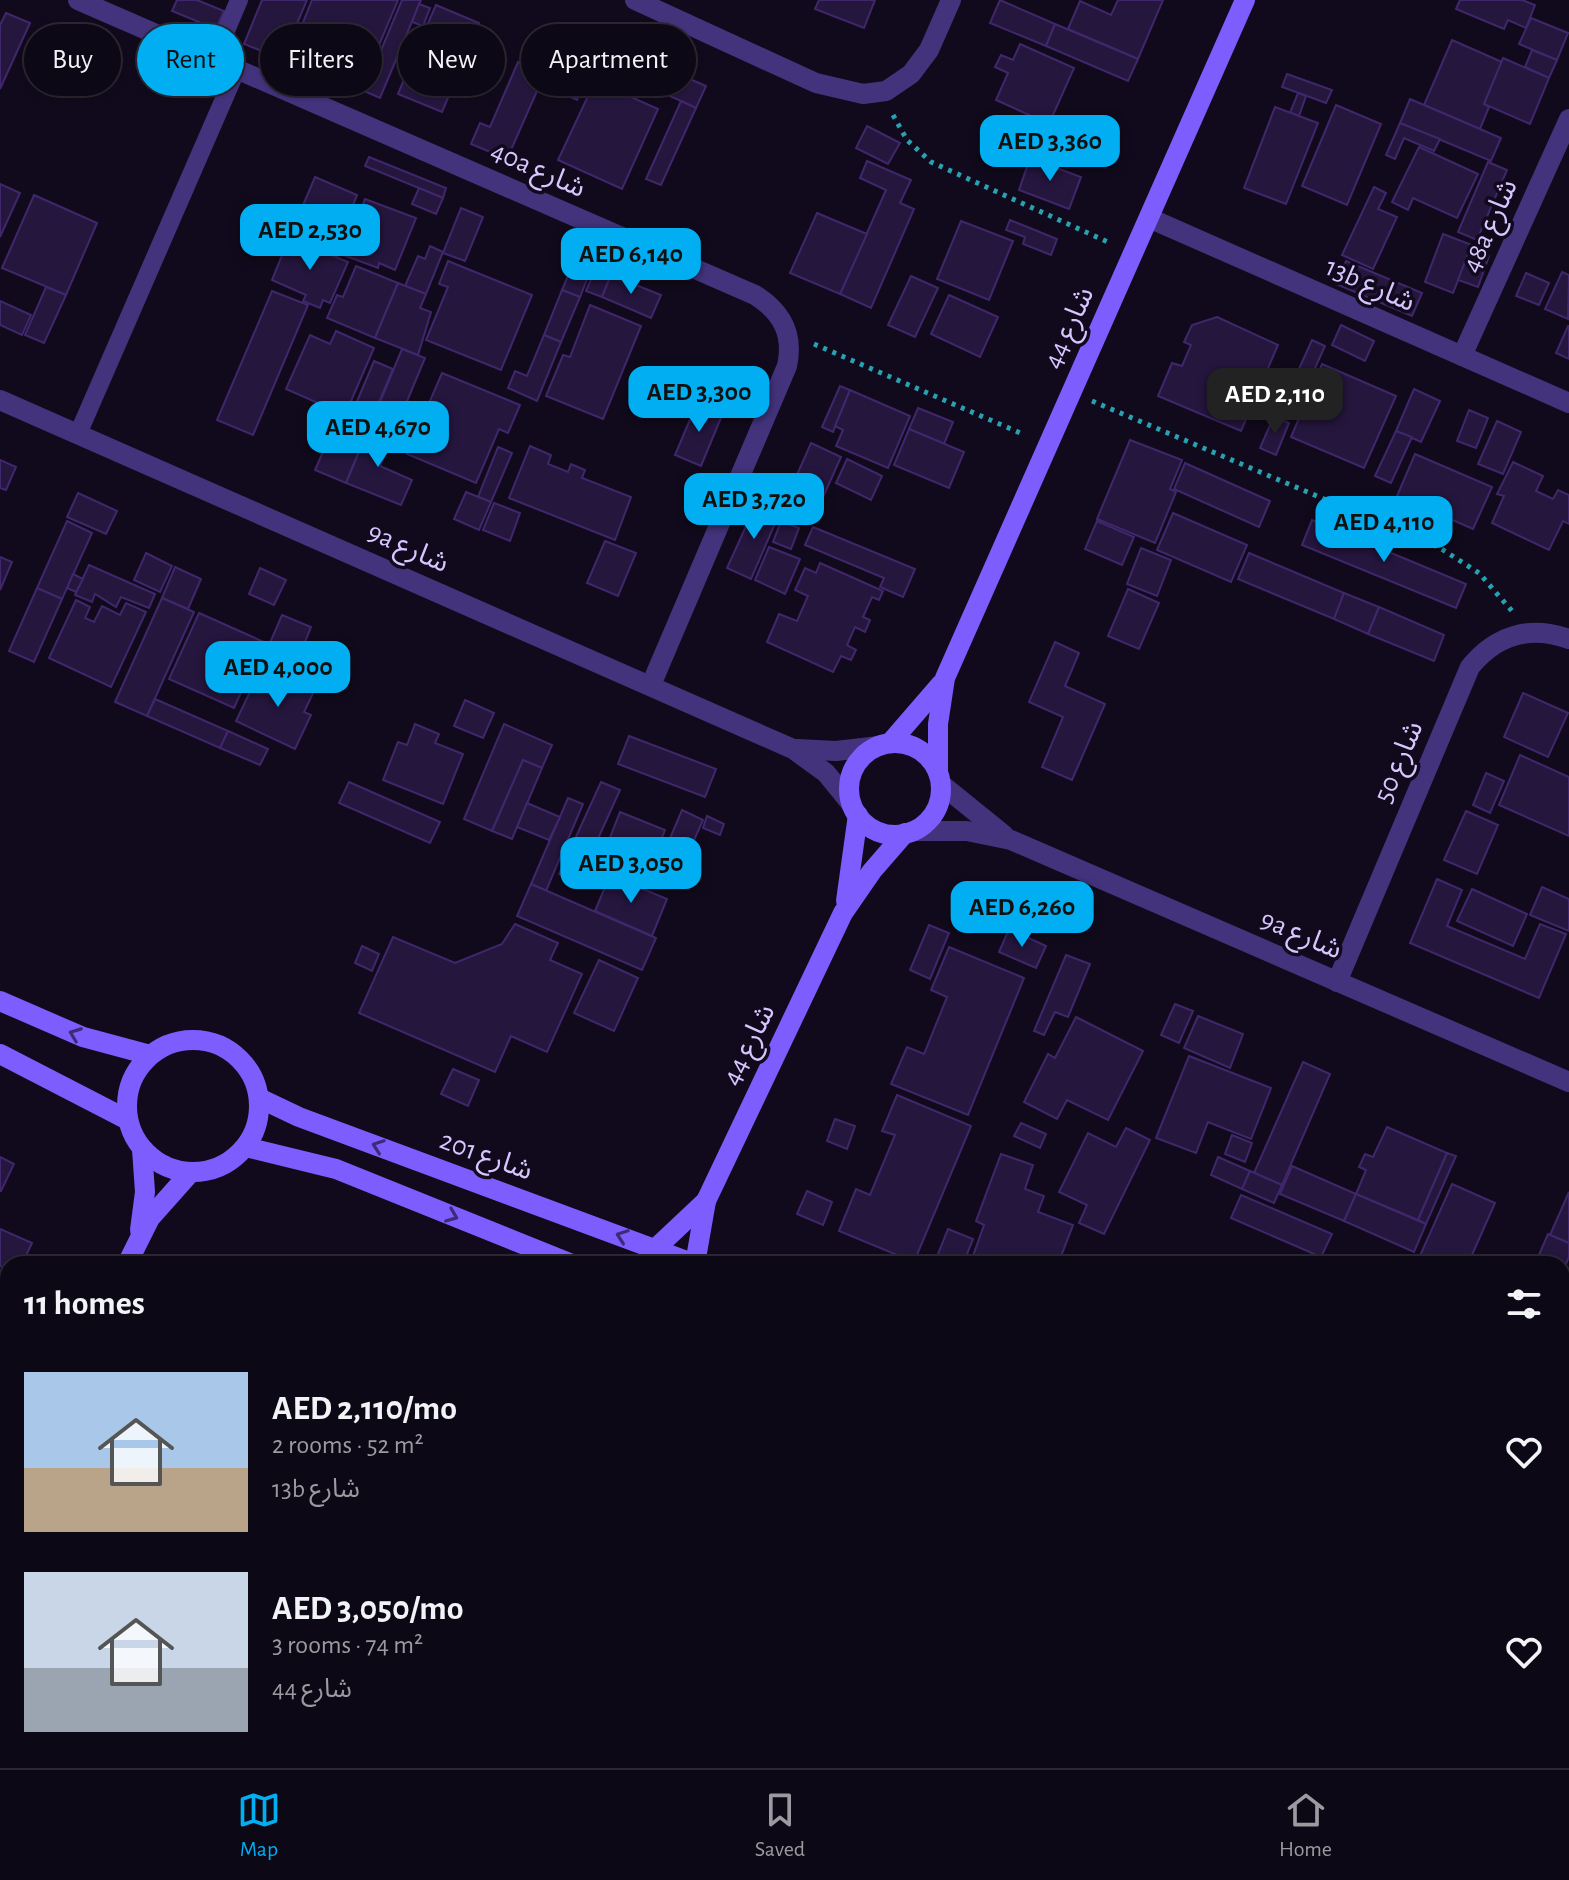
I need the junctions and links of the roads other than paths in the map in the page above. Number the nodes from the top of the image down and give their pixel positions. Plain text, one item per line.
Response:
1 (78, 0) edge
2 (239, 0) edge
3 (635, 0) edge
4 (951, 0) edge
5 (1245, 0) edge
6 (229, 24) edge
7 (137, 26) edge
8 (244, 72) edge
9 (225, 96) edge
10 (1569, 119) edge
11 (1149, 218) junction
12 (1462, 356) junction
13 (0, 400) edge
14 (1569, 403) edge
15 (78, 434) junction
16 (1569, 639) edge
17 (945, 678) junction
18 (651, 685) junction
19 (884, 744) junction
20 (793, 749) junction
21 (940, 778) junction
22 (855, 810) junction
23 (908, 832) junction
24 (1011, 840) junction
25 (843, 913) junction
26 (1337, 982) junction
27 (0, 1001) edge
28 (0, 1054) edge
29 (150, 1055) junction
30 (1569, 1082) edge
31 (259, 1098) junction
32 (128, 1120) junction
33 (246, 1147) junction
34 (142, 1149) junction
35 (190, 1173) junction
36 (706, 1201) junction
37 (139, 1234) junction
38 (655, 1249) junction
39 (130, 1256) edge
40 (552, 1256) edge
41 (674, 1256) edge
42 (696, 1256) edge

1 - 7 street, 40a شارع
2 - 6 lane
3 - 4 street
5 - 11 street, شارع 44
8 - 18 street, 40a شارع
9 - 15 lane
10 - 12 street, 48a شارع
11 - 12 street, 13b شارع
11 - 17 street, شارع 44
12 - 14 street, 13b شارع
13 - 15 street, 9a شارع
15 - 18 street, 9a شارع
16 - 26 street, شارع 50
17 - 19 street, شارع 44
17 - 21 street, شارع 44
18 - 20 street, 9a شارع
19 - 20 street, 9a شارع
19 - 21 street
19 - 22 street
20 - 22 street, 9a شارع
21 - 23 street
21 - 24 street, 9a شارع
22 - 23 street
22 - 25 street, شارع 44
23 - 24 street, 9a شارع
23 - 25 street, شارع 44
24 - 26 street, 9a شارع
25 - 36 street, شارع 44
26 - 30 street, 9a شارع
29 -> 27 street
28 - 32 street
29 - 31 street
29 - 32 street
31 - 33 street
38 -> 31 street, شارع 201
32 - 34 street
33 - 35 street
33 -> 40 street
34 - 35 street
34 - 37 street
35 - 37 street
36 - 38 street, شارع 44
36 - 42 street, شارع 44
37 - 39 street
38 - 41 street, شارع 201

